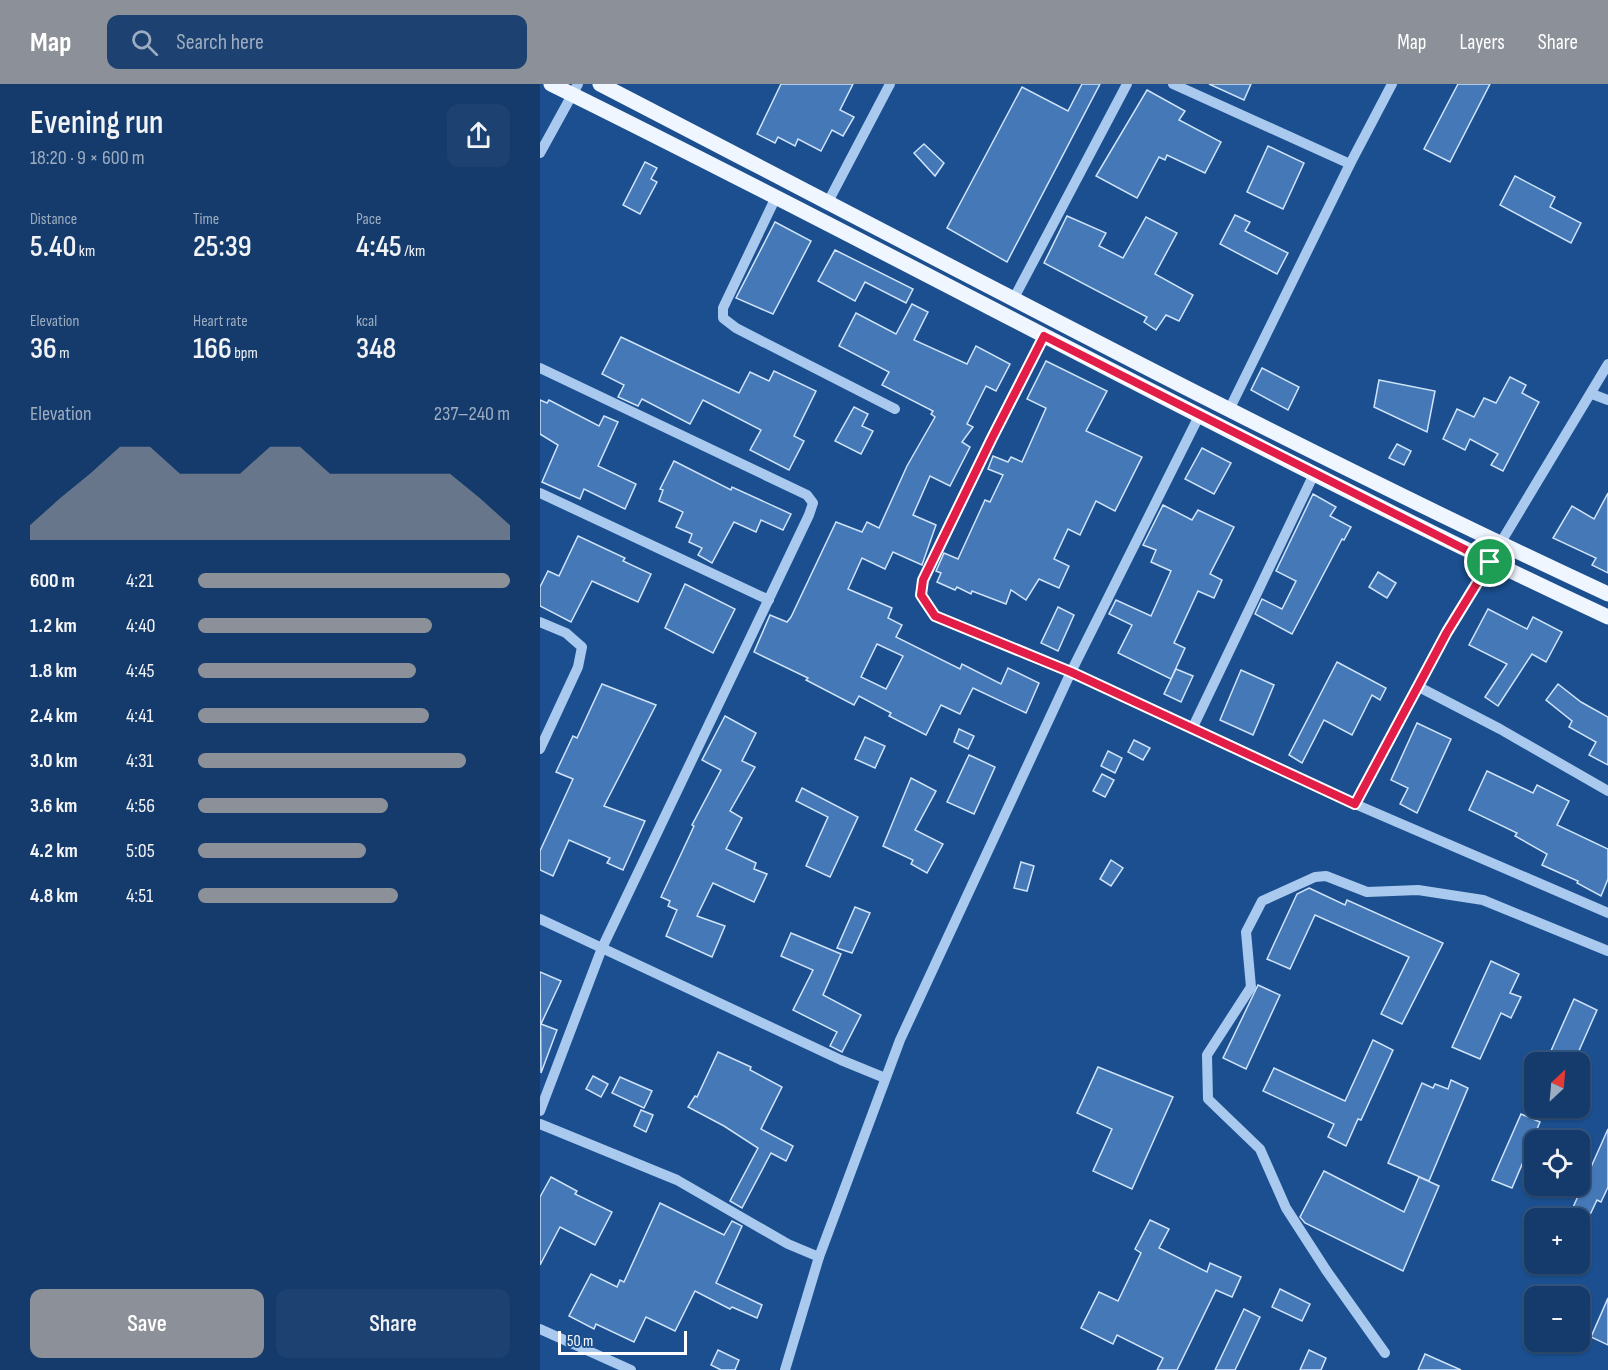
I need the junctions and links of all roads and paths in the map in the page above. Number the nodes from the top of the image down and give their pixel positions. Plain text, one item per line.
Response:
1 (550, 84) edge
2 (600, 84) edge
3 (890, 84) edge
4 (1127, 84) edge
5 (1173, 84) edge
6 (1392, 84) edge
7 (575, 89) edge
8 (540, 153) edge
9 (1350, 164) junction
10 (775, 199) junction
11 (828, 202) junction
12 (1014, 298) junction
13 (1044, 336) junction
14 (1608, 364) edge
15 (540, 368) edge
16 (1592, 394) junction
17 (1608, 400) edge
18 (895, 409) dead end
19 (1229, 410) junction
20 (1199, 416) junction
21 (1314, 474) junction
22 (540, 493) edge
23 (1500, 544) junction
24 (1490, 562) junction
25 (1608, 594) edge
26 (769, 600) junction
27 (1608, 617) edge
28 (540, 622) edge
29 (1071, 672) junction
30 (1419, 687) junction
31 (1192, 729) junction
32 (540, 748) edge
33 (1608, 791) edge
34 (1355, 804) junction
35 (1608, 913) edge
36 (540, 919) edge
37 (602, 948) junction
38 (1608, 951) edge
39 (885, 1078) junction
40 (540, 1111) edge
41 (540, 1124) edge
42 (819, 1257) junction
43 (540, 1329) edge
44 (1385, 1353) dead end
45 (631, 1370) edge
46 (784, 1370) edge

1 - 7 main road
2 - 11 main road
3 - 11 street
4 - 12 street
5 - 9 street
6 - 9 street
7 - 8 street
7 - 10 main road
9 - 19 street
10 - 13 main road
10 - 18 street
11 - 12 main road
12 - 19 main road
13 - 20 main road
13 - 29 street
14 - 16 street
15 - 26 street
16 - 17 street
16 - 23 street
19 - 23 main road
20 - 21 main road
20 - 29 street
21 - 24 main road
21 - 31 street
22 - 26 street
23 - 24 street
23 - 25 main road
24 - 27 main road
24 - 30 street
26 - 37 street
28 - 32 street
29 - 31 street
29 - 39 street
30 - 33 street
30 - 34 street
31 - 34 street
34 - 35 street
36 - 37 street
37 - 39 street
37 - 40 street
38 - 44 street
39 - 42 street
41 - 42 street
42 - 46 street
43 - 45 street

